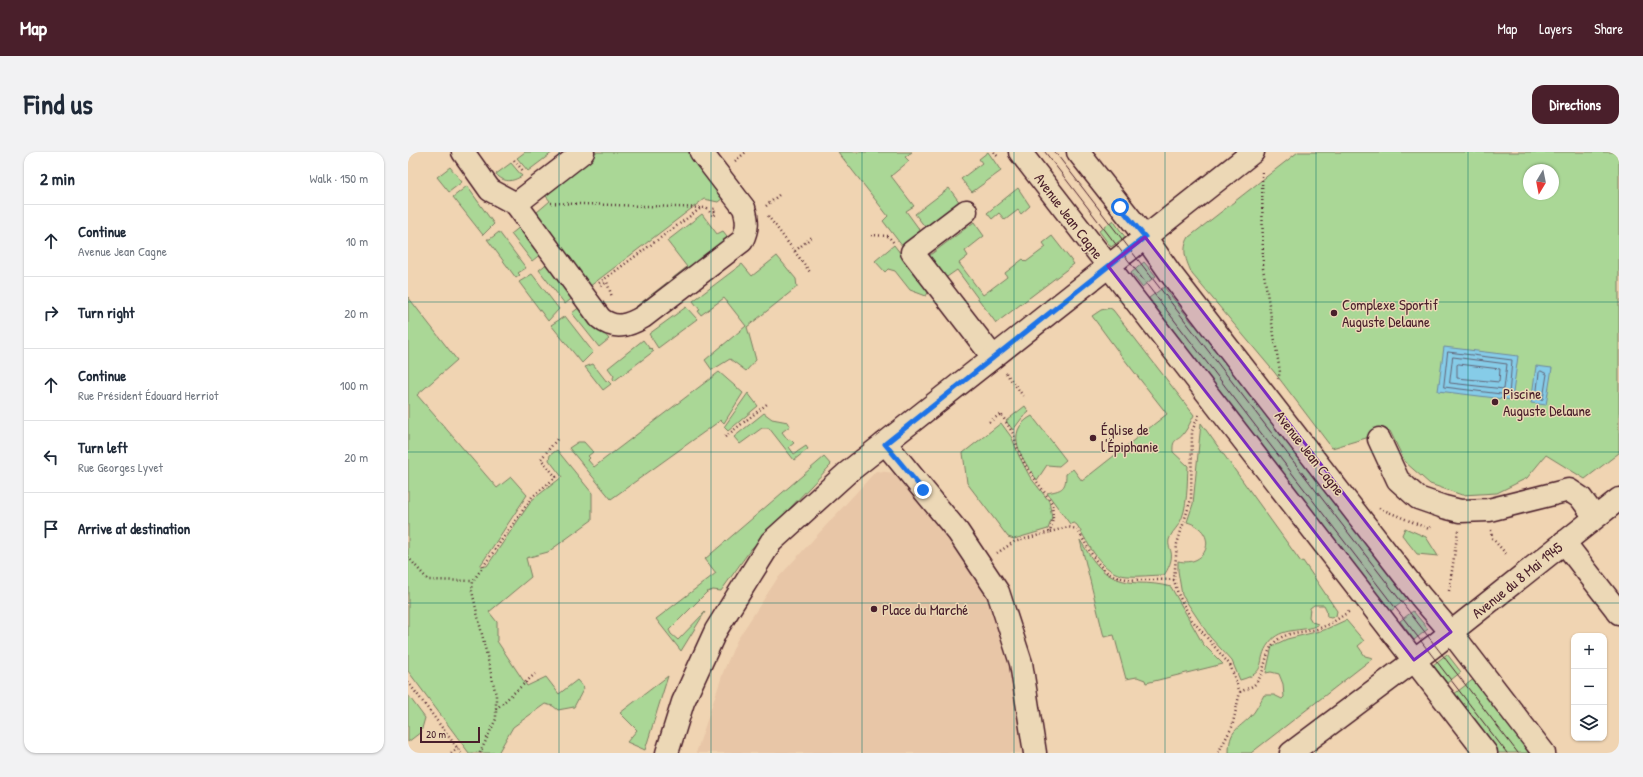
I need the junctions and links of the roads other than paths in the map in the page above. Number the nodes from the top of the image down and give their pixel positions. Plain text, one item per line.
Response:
1 (463, 152) edge
2 (583, 152) edge
3 (701, 152) edge
4 (1020, 152) edge
5 (1078, 152) edge
6 (1257, 159) edge
7 (516, 204) junction
8 (966, 211) dead end
9 (1145, 237) junction
10 (1108, 266) junction
11 (993, 357) junction
12 (1379, 439) dead end
13 (885, 444) junction
14 (1619, 499) edge
15 (1595, 517) junction
16 (1564, 542) junction
17 (1619, 613) edge
18 (1451, 632) junction
19 (1414, 660) junction
20 (667, 753) edge
21 (1035, 753) edge
22 (1291, 753) edge
23 (1486, 753) edge
24 (1544, 753) edge

1 - 7 street
2 - 7 street
3 - 7 street
4 - 10 street, Avenue Jean Cagne
5 - 9 street, Avenue Jean Cagne
6 - 9 street
8 - 11 street
9 - 10 street
9 - 18 street, Avenue Jean Cagne
10 - 11 street
10 - 19 street, Avenue Jean Cagne
11 - 13 street
12 - 15 street
13 - 20 street
13 - 21 street
14 - 15 street, Avenue du 8 Mai 1945
15 - 16 street, Avenue du 8 Mai 1945
16 - 17 street
16 - 18 street, Avenue du 8 Mai 1945
18 - 19 street, Avenue du 8 Mai 1945
18 - 24 street, Avenue Jean Cagne
19 - 22 street, Avenue du 8 Mai 1945
19 - 23 street, Avenue Jean Cagne

